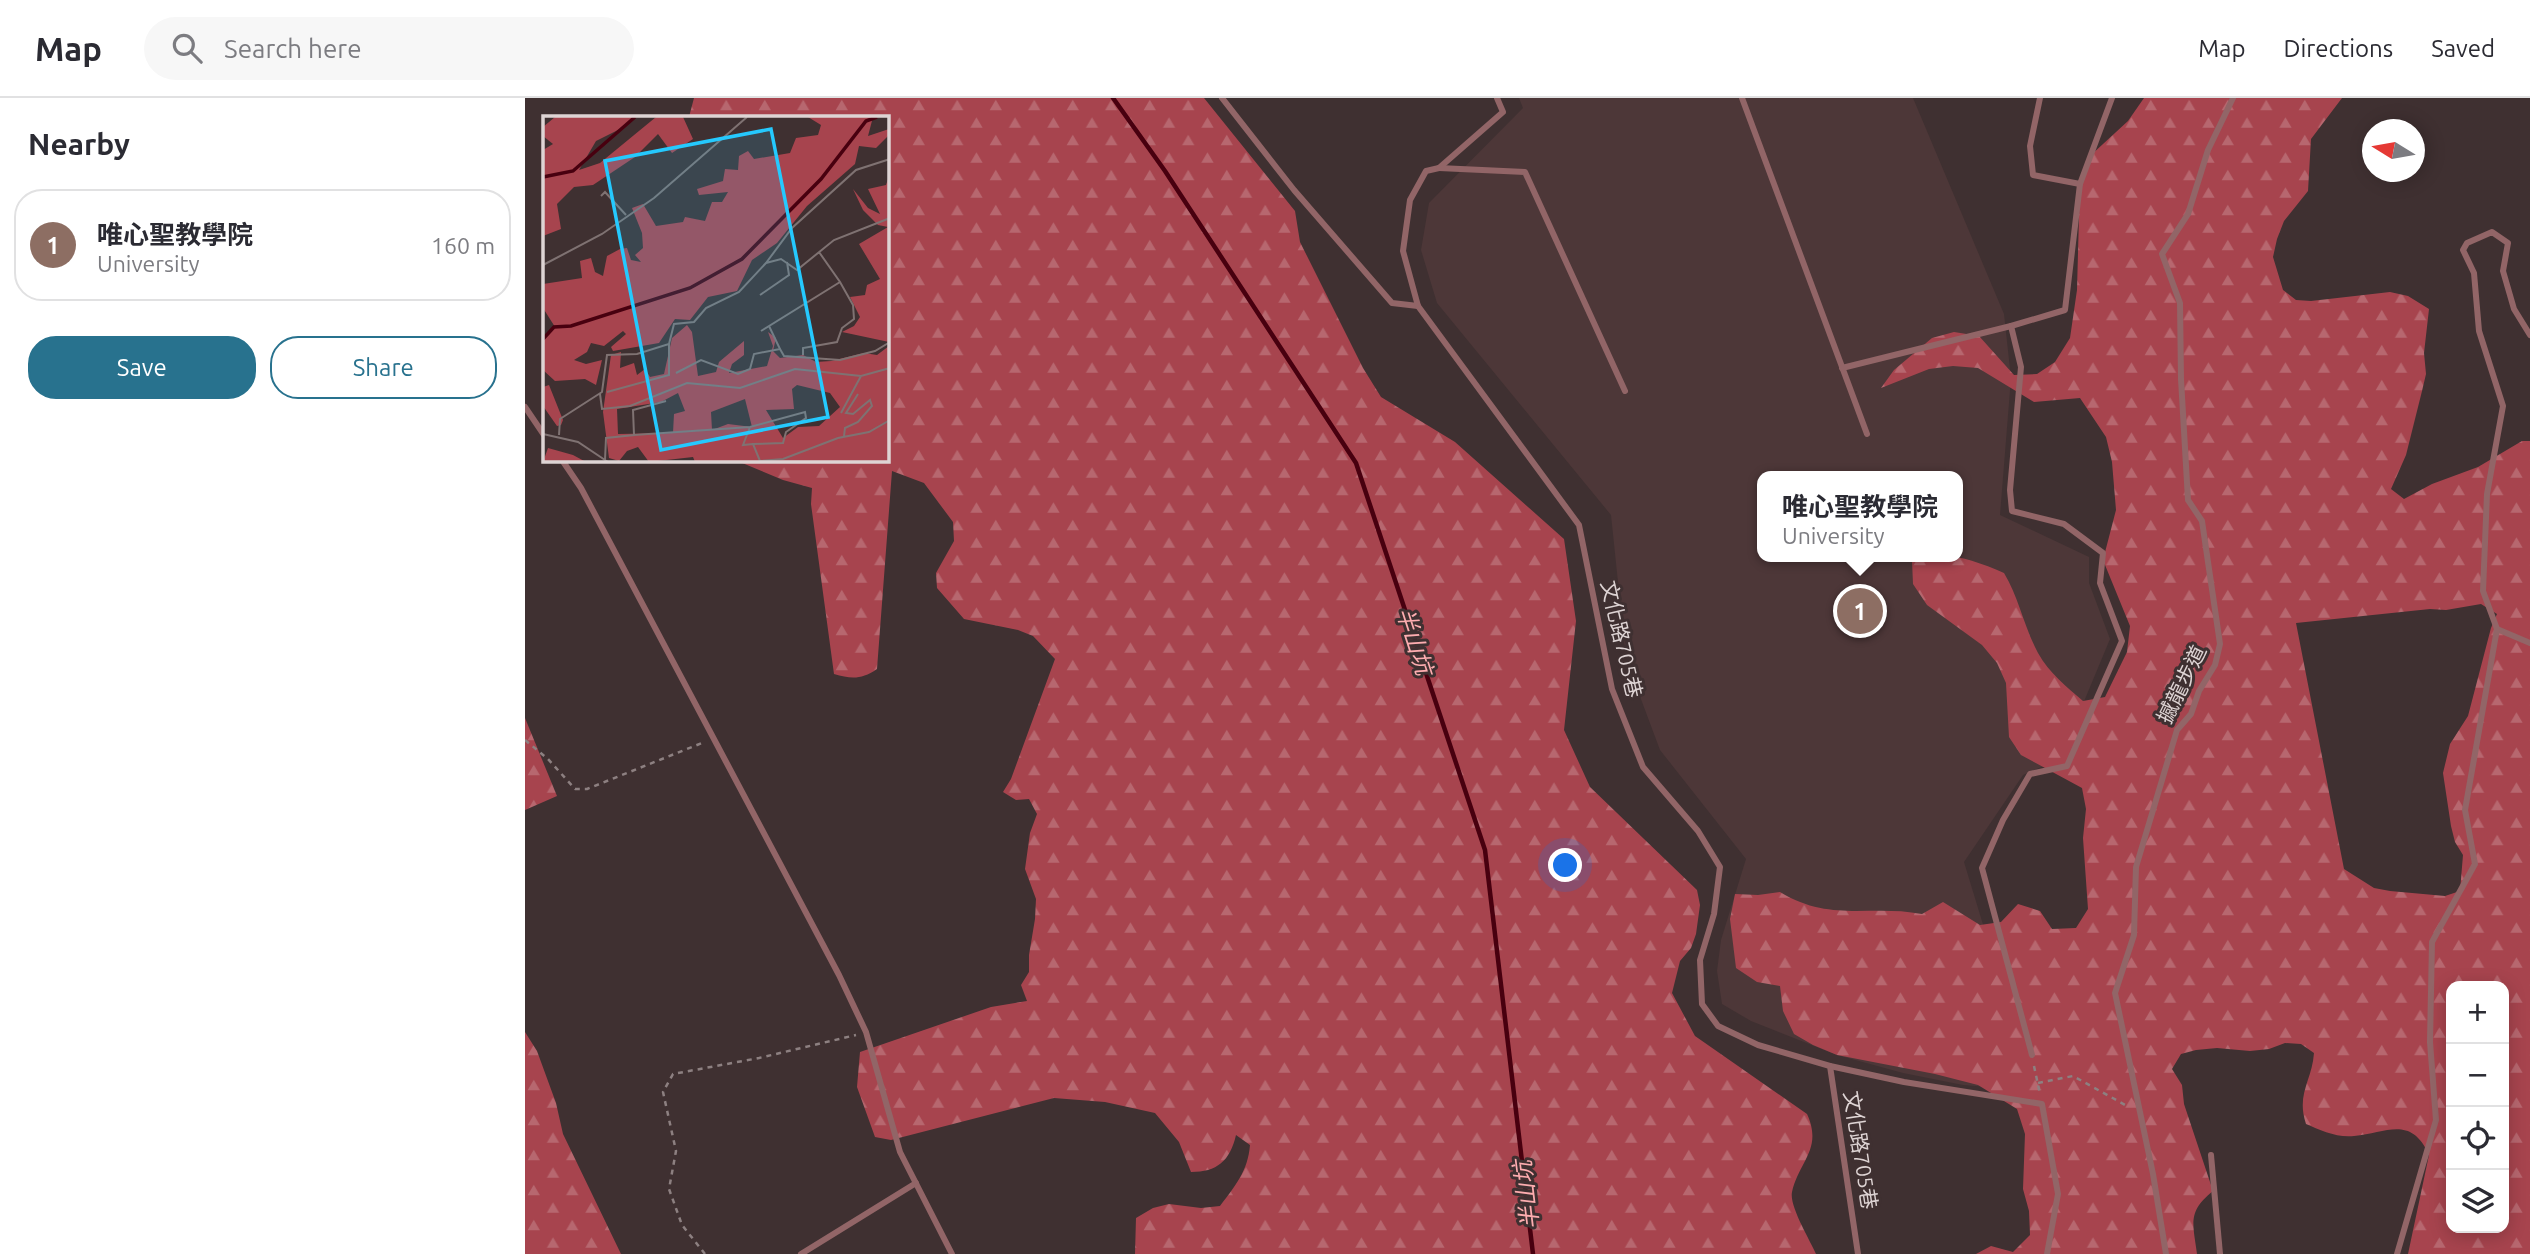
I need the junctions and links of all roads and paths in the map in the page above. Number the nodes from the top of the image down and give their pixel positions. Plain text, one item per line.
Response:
1 (1223, 98) edge
2 (1497, 98) edge
3 (1742, 98) edge
4 (2040, 98) edge
5 (2112, 98) edge
6 (2233, 98) edge
7 (1439, 168) junction
8 (2080, 184) junction
9 (1419, 306) junction
10 (2011, 326) junction
11 (2530, 335) edge
12 (1842, 368) junction
13 (1626, 391) dead end
14 (525, 407) edge
15 (543, 434) edge
16 (1867, 434) dead end
17 (563, 462) edge
18 (2497, 629) junction
19 (2530, 643) edge
20 (712, 739) junction
21 (525, 740) edge
22 (866, 1032) junction
23 (2032, 1055) joint
24 (1830, 1066) junction
25 (2038, 1083) junction
26 (2042, 1104) junction
27 (2140, 1114) junction
28 (2211, 1155) dead end
29 (916, 1182) junction
30 (705, 1254) edge
31 (801, 1254) edge
32 (952, 1254) edge
33 (1858, 1254) edge
34 (2046, 1254) edge
35 (2166, 1254) edge
36 (2220, 1254) edge
37 (2397, 1254) edge

1 - 9 lane
2 - 7 lane, 文化路705巷
3 - 12 lane
4 - 8 lane
5 - 8 lane
6 - 27 lane, 撼龍步道
7 - 9 lane, 文化路705巷
7 - 13 lane
8 - 10 lane
9 - 24 lane, 文化路705巷
10 - 12 lane
10 - 23 lane
11 - 18 lane
12 - 16 lane
14 - 15 lane
17 - 20 lane
18 - 19 lane
18 - 37 lane
20 - 21 path
20 - 22 lane
22 - 29 lane
22 - 30 path
23 - 25 path
24 - 26 lane
24 - 33 lane, 文化路705巷
25 - 26 path
25 - 27 path
26 - 34 lane
27 - 35 lane, 撼龍步道
28 - 36 lane
29 - 31 lane
29 - 32 lane

